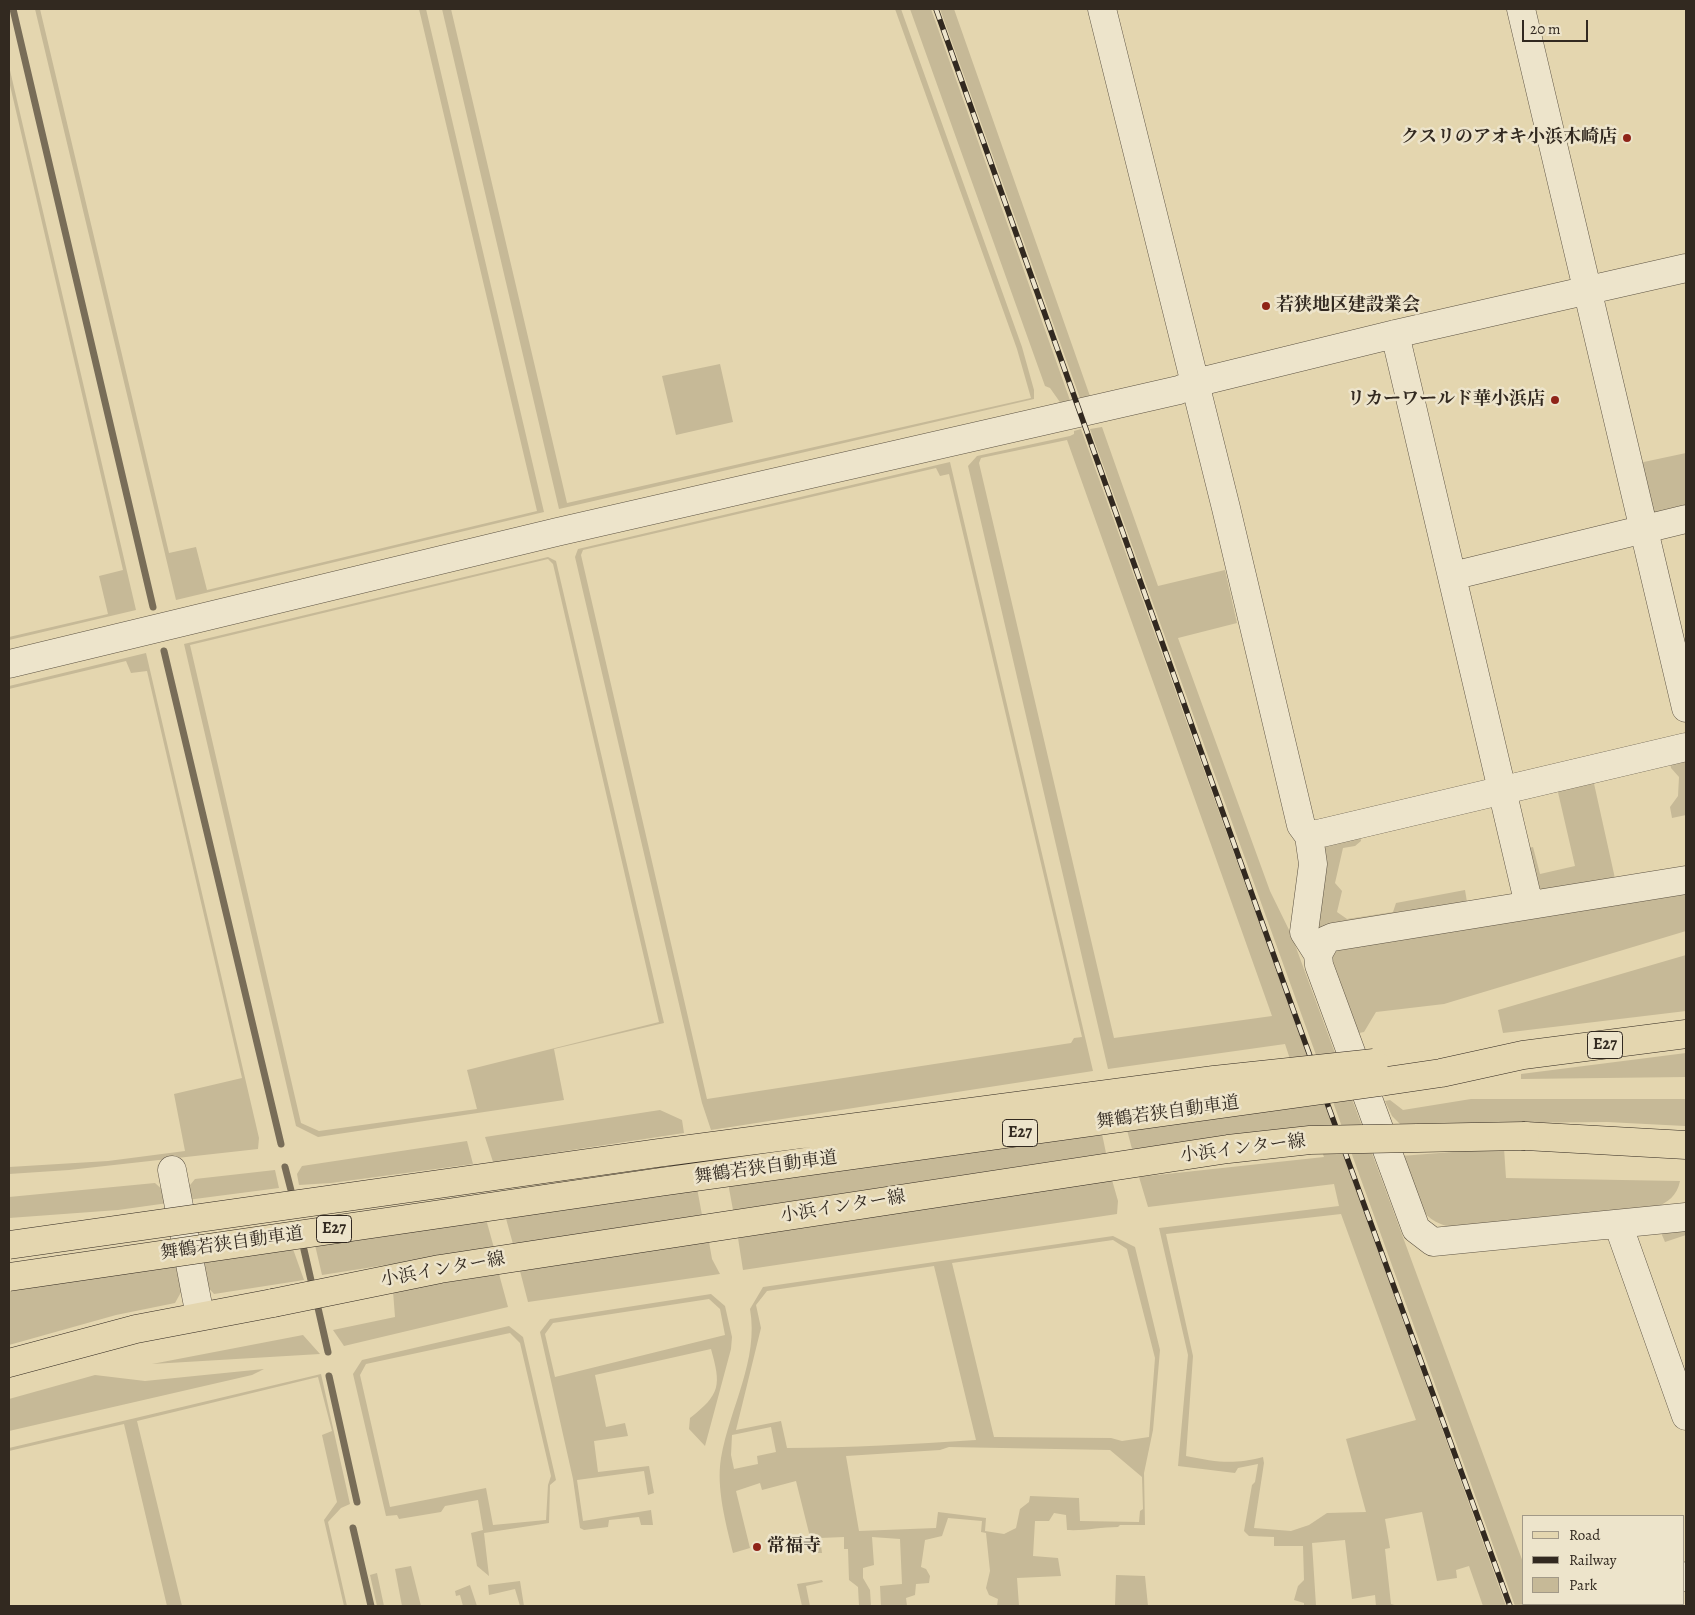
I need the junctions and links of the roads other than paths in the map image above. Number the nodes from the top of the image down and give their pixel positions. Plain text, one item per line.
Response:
1 (1102, 9) edge
2 (1521, 9) edge
3 (1686, 268) edge
4 (1588, 292) junction
5 (1396, 334) junction
6 (1195, 383) junction
7 (1686, 519) edge
8 (1644, 529) junction
9 (1452, 576) junction
10 (9, 664) edge
11 (1686, 708) edge
12 (1686, 747) edge
13 (1503, 790) junction
14 (1309, 836) junction
15 (1686, 880) edge
16 (1529, 905) junction
17 (1318, 954) junction
18 (1686, 1034) edge
19 (1377, 1073) junction
20 (1686, 1146) edge
21 (172, 1170) dead end
22 (1686, 1216) edge
23 (1618, 1224) junction
24 (9, 1245) edge
25 (9, 1277) edge
26 (200, 1316) junction
27 (9, 1363) edge
28 (1686, 1416) edge

1 - 6 street
2 - 4 street
3 - 4 street
4 - 5 street
4 - 8 street
5 - 6 street
5 - 9 street
6 - 10 street
6 - 14 street
7 - 8 street
8 - 9 street
8 - 11 street
9 - 13 street
12 - 13 street
13 - 14 street
13 - 16 street
14 - 17 street
15 - 16 street
16 - 17 street
17 - 23 street
18 - 19 main road, 舞鶴若狭自動車道 / E27
19 - 24 main road, 舞鶴若狭自動車道 / E27, bridge
19 - 25 main road, 舞鶴若狭自動車道 / E27, bridge
20 - 26 main road, 小浜インター線, bridge
21 - 26 street
22 - 23 street
23 - 28 street
26 - 27 main road, 小浜インター線

